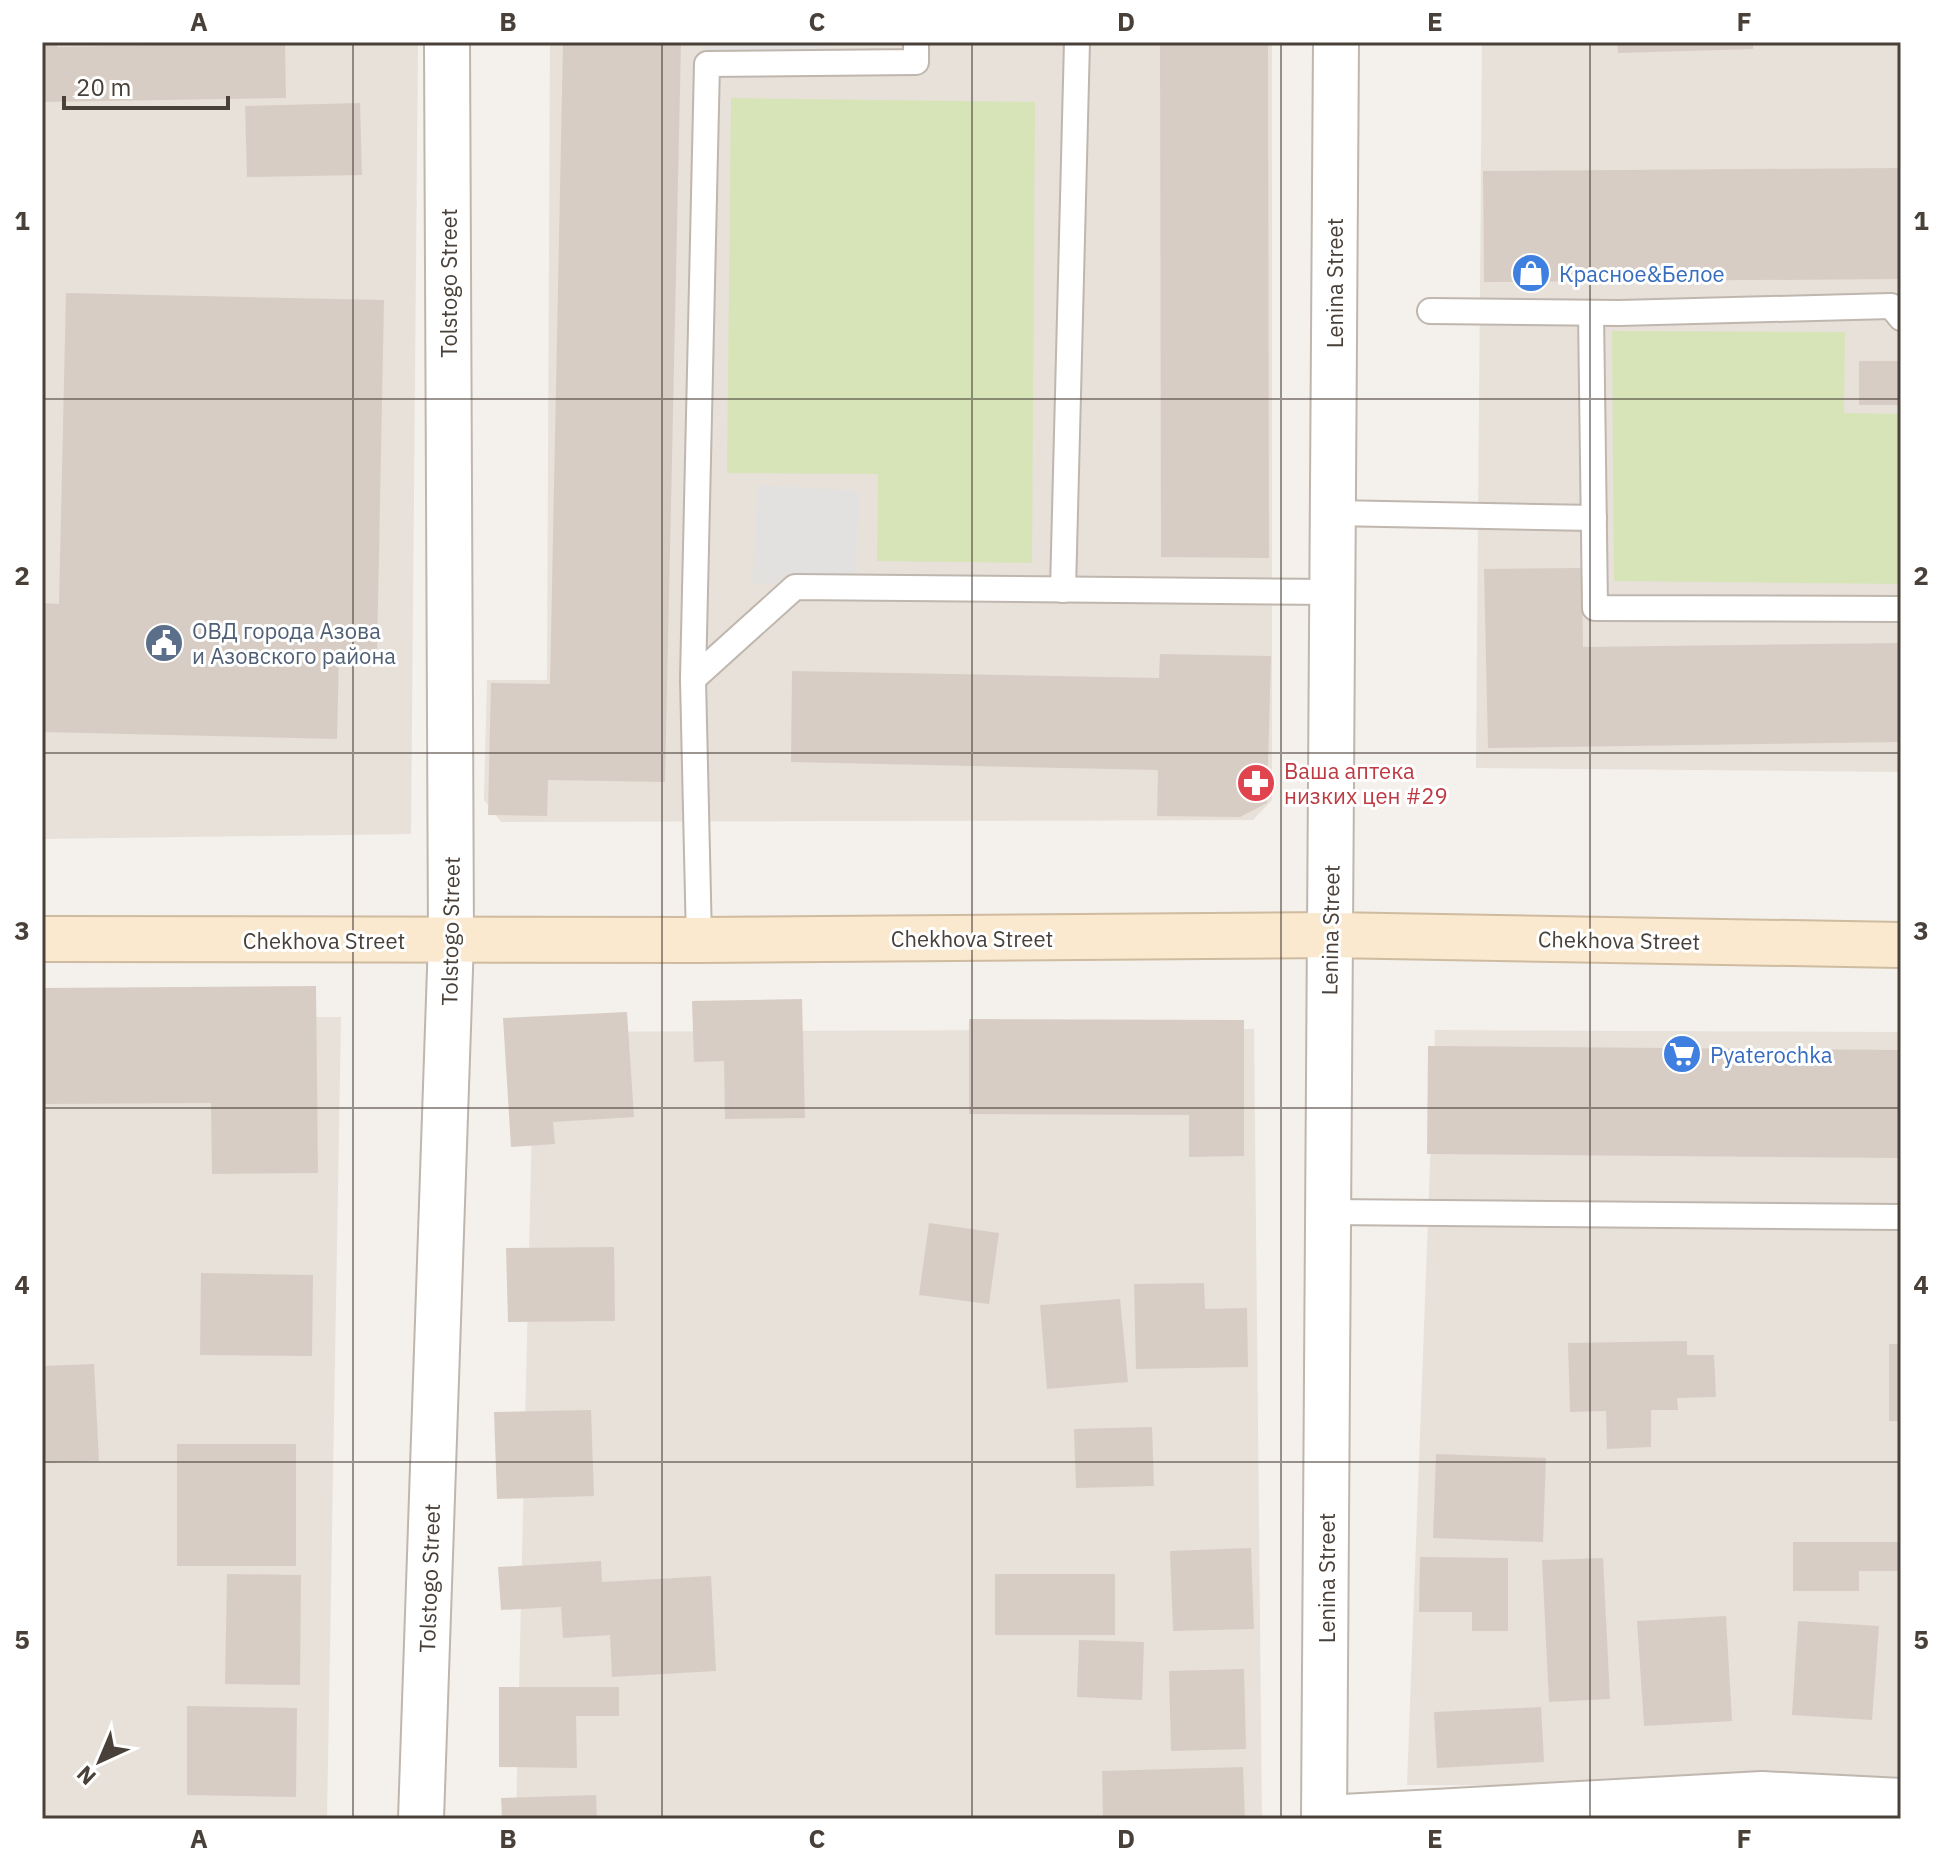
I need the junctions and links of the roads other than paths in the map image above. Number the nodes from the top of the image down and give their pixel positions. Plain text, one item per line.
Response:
1 (447, 42) edge
2 (916, 42) edge
3 (1077, 42) edge
4 (1336, 42) edge
5 (1430, 311) dead end
6 (1591, 313) junction
7 (1901, 318) edge
8 (1333, 513) junction
9 (1594, 518) junction
10 (1063, 590) junction
11 (1332, 592) junction
12 (1901, 609) edge
13 (693, 679) junction
14 (1330, 935) junction
15 (42, 939) edge
16 (451, 940) junction
17 (699, 940) junction
18 (1901, 945) edge
19 (1328, 1212) junction
20 (1901, 1217) edge
21 (1901, 1801) edge
22 (1752, 1806) edge
23 (1324, 1818) edge
24 (421, 1819) edge

1 - 16 street, Tolstogo Street
2 - 13 lane
3 - 10 lane
4 - 8 street, Lenina Street
5 - 6 lane
6 - 7 lane
6 - 9 lane
8 - 9 lane
8 - 11 street, Lenina Street
9 - 12 lane
10 - 11 lane
10 - 13 lane
11 - 14 street, Lenina Street
13 - 17 lane
14 - 17 main road, Chekhova Street
14 - 18 main road, Chekhova Street
14 - 19 street, Lenina Street
15 - 16 main road, Chekhova Street
16 - 17 main road, Chekhova Street
16 - 24 street, Tolstogo Street
19 - 20 lane
19 - 23 street, Lenina Street
21 - 22 street
22 - 23 street

